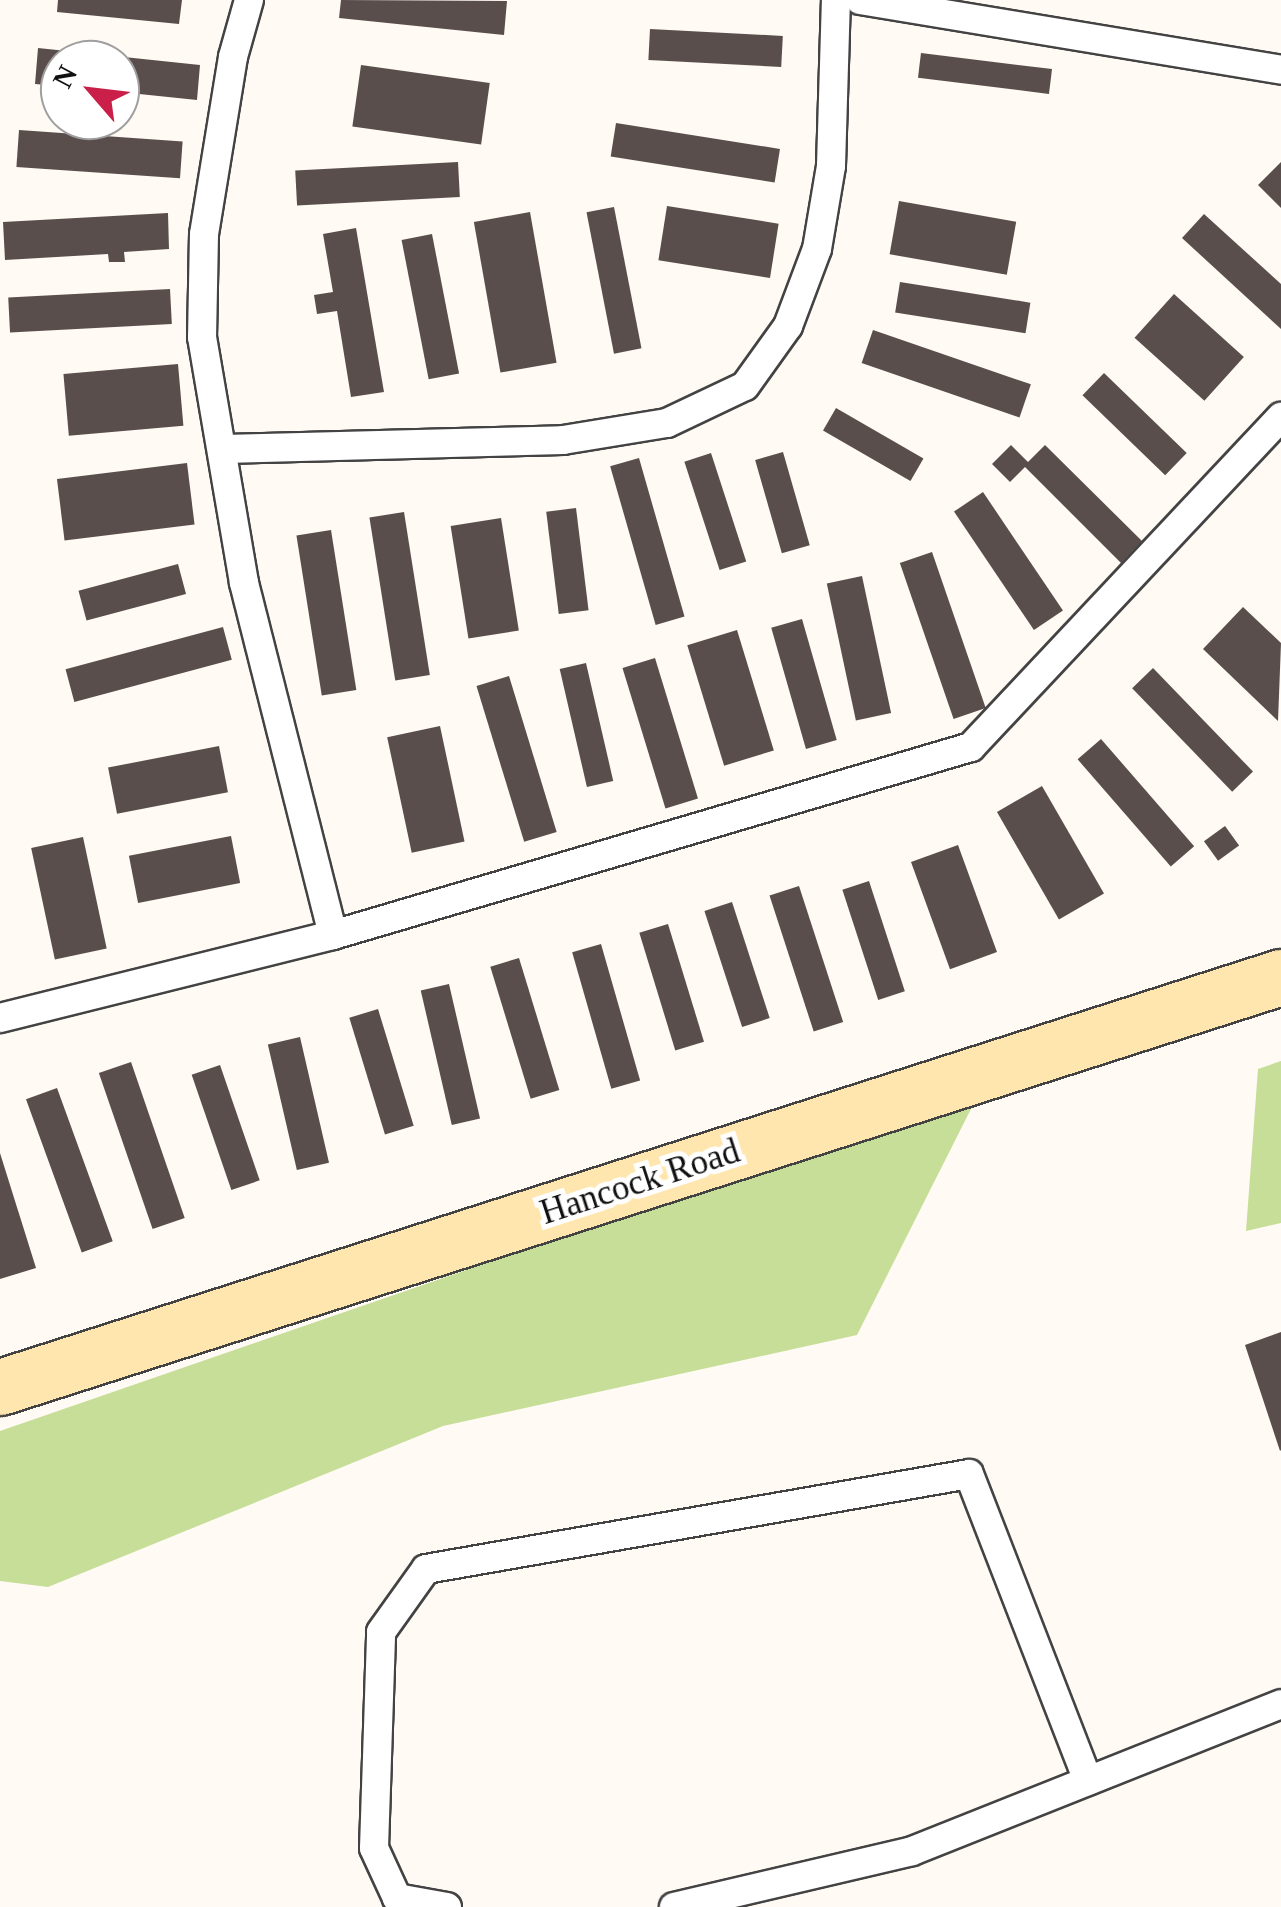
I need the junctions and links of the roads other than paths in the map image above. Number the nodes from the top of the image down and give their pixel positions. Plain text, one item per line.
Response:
1 (249, 0) edge
2 (836, 0) edge
3 (860, 0) edge
4 (1281, 70) edge
5 (1281, 417) edge
6 (224, 450) junction
7 (334, 936) junction
8 (1281, 977) edge
9 (0, 1018) edge
10 (0, 1387) edge
11 (1281, 1704) edge
12 (1088, 1781) junction
13 (448, 1907) edge
14 (674, 1907) edge

1 - 6 lane
2 - 6 lane
3 - 4 lane
5 - 7 lane
6 - 7 lane
7 - 9 lane
8 - 10 street, Hancock Road
11 - 12 lane
12 - 13 lane
12 - 14 lane

